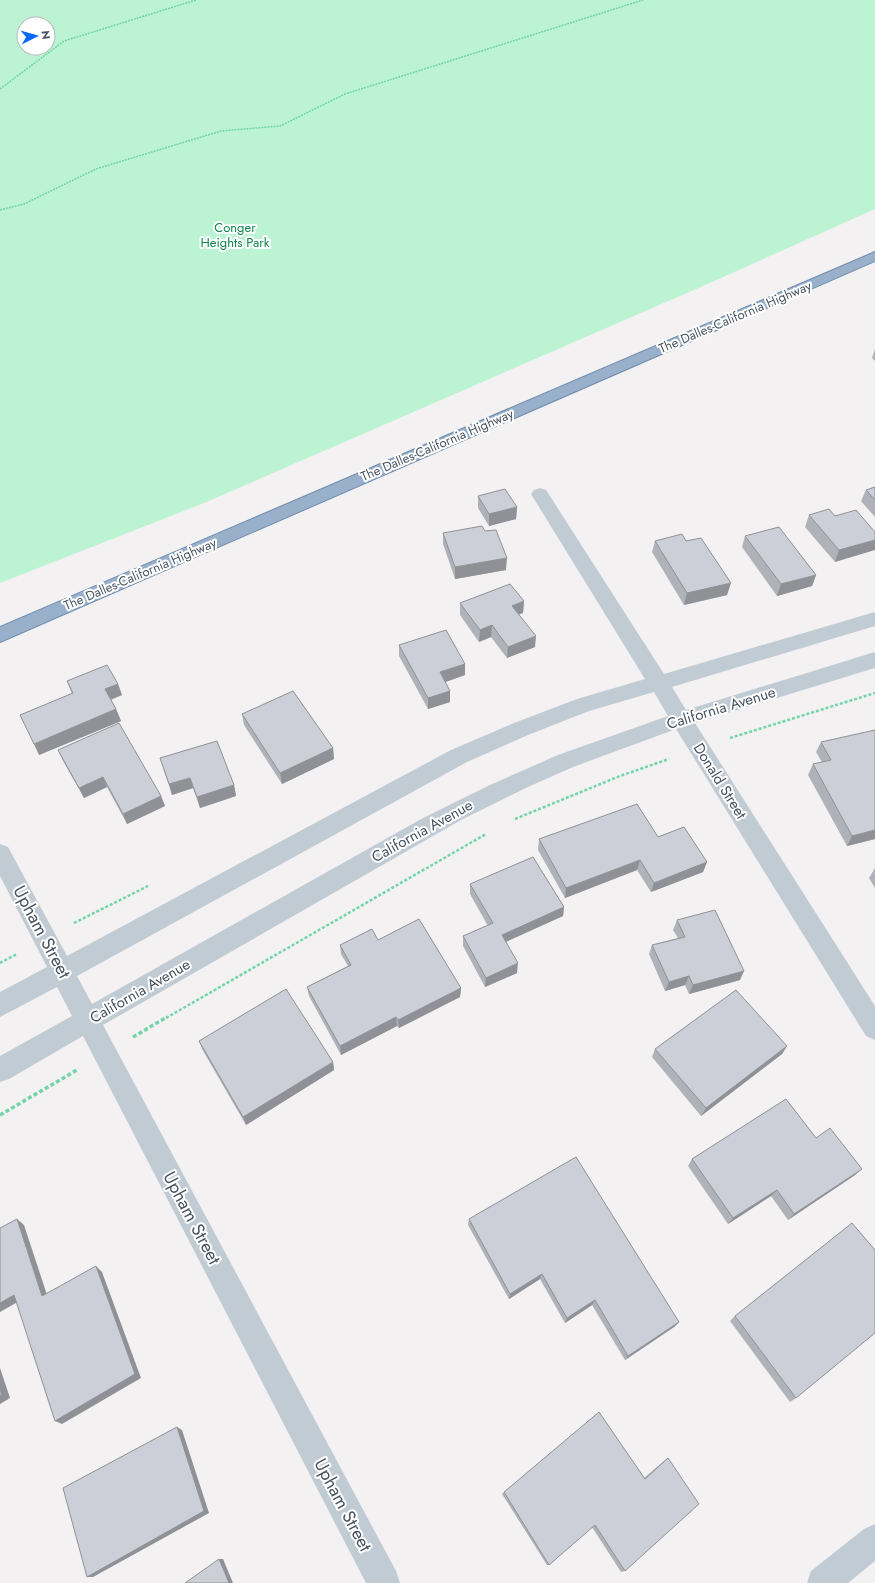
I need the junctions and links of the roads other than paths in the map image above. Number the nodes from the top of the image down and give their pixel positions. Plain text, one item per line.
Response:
1 (875, 256) edge
2 (540, 494) dead end
3 (875, 619) edge
4 (0, 635) edge
5 (875, 660) edge
6 (658, 683) junction
7 (681, 720) junction
8 (0, 854) edge
9 (62, 971) junction
10 (0, 1005) edge
11 (89, 1020) junction
12 (875, 1028) edge
13 (0, 1070) edge
14 (875, 1540) edge
15 (384, 1583) edge
16 (824, 1583) edge

1 - 4 highway, The Dalles-California Highway
2 - 6 street, Donald Street
3 - 6 street
5 - 7 street, California Avenue
6 - 7 street, Donald Street
6 - 9 street
7 - 11 street, California Avenue
7 - 12 street, Donald Street
8 - 9 street, Upham Street
9 - 10 street
9 - 11 street, Upham Street
11 - 13 street, California Avenue
11 - 15 street, Upham Street
14 - 16 street

